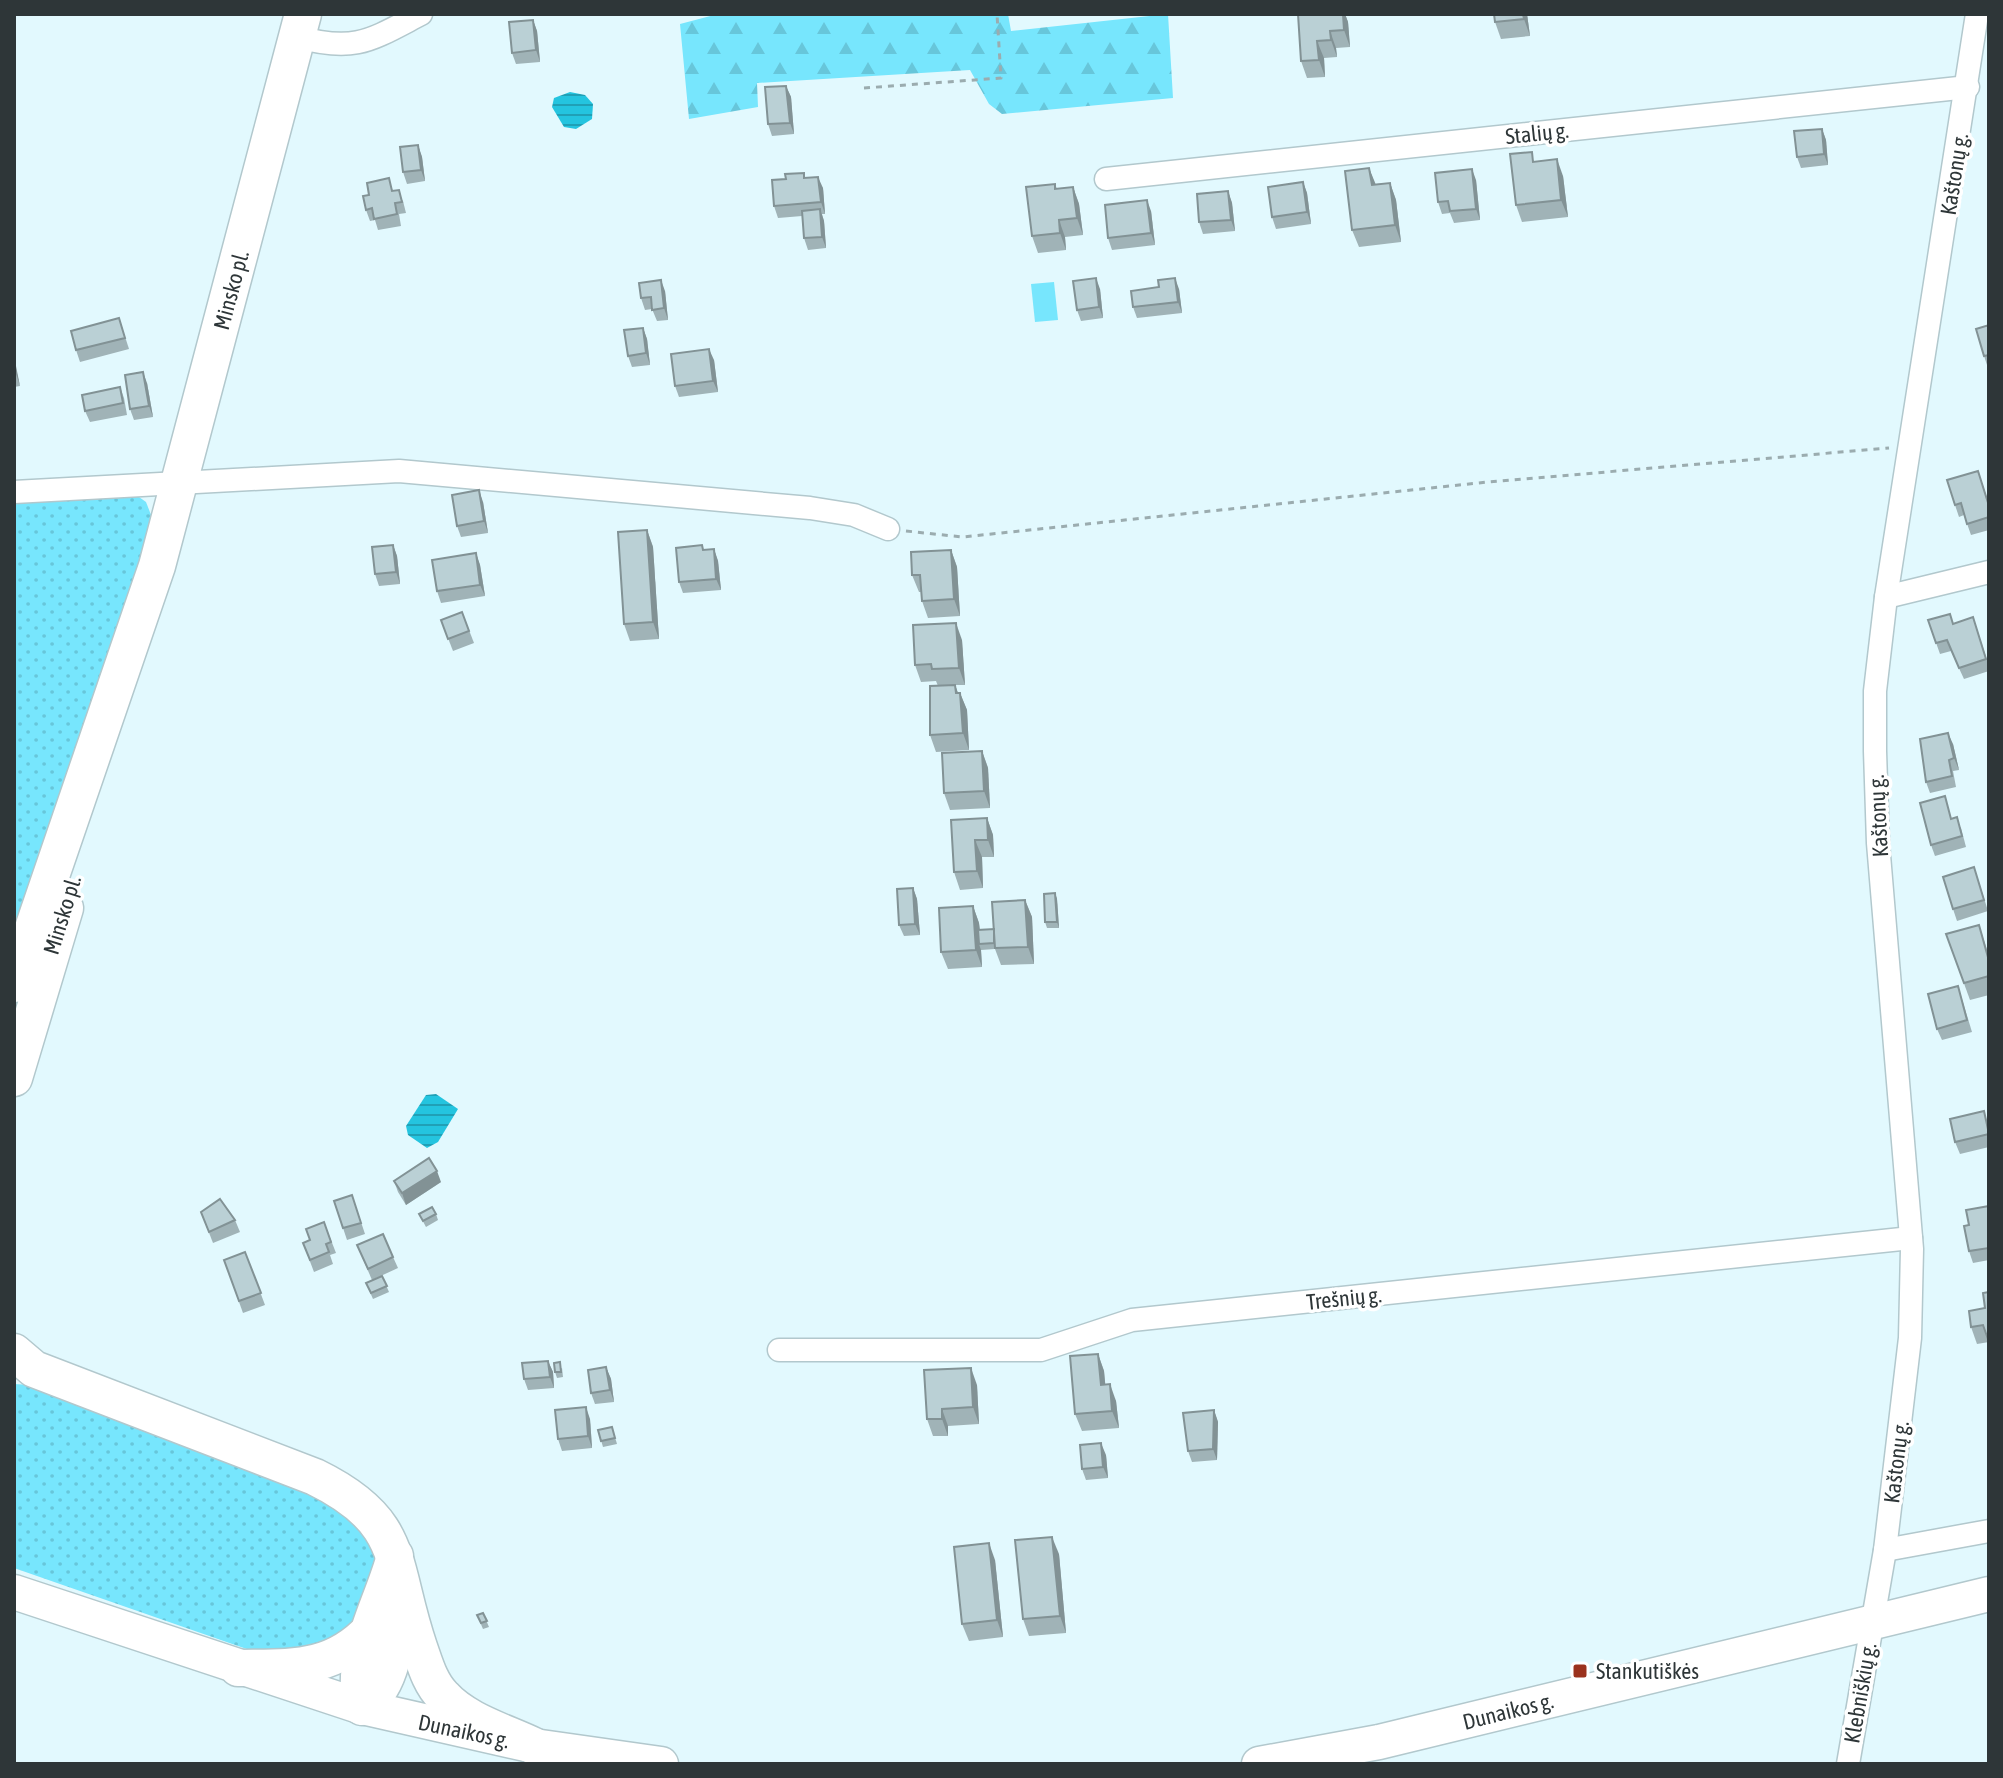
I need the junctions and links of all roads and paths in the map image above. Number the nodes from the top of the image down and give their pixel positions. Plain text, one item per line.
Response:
1 (421, 14) edge
2 (997, 14) edge
3 (1977, 14) edge
4 (301, 26) edge
5 (1968, 87) junction
6 (864, 88) dead end
7 (1106, 179) dead end
8 (1909, 447) junction
9 (180, 485) junction
10 (14, 492) edge
11 (888, 529) joint
12 (157, 566) junction
13 (1989, 572) edge
14 (1886, 597) junction
15 (14, 984) edge
16 (14, 1078) edge
17 (1911, 1238) junction
18 (779, 1350) dead end
19 (21, 1364) edge
20 (1989, 1531) edge
21 (1885, 1550) junction
22 (399, 1571) junction
23 (14, 1592) edge
24 (1989, 1594) edge
25 (1873, 1622) junction
26 (371, 1629) junction
27 (238, 1668) junction
28 (362, 1707) junction
29 (534, 1746) junction
30 (661, 1764) edge
31 (1259, 1764) edge
32 (1848, 1764) edge

1 - 4 street
2 - 6 path
3 - 5 street, Kaštonų g.
4 - 9 highway, Minsko pl.
5 - 7 street, Stalių g.
5 - 8 street, Kaštonų g.
8 - 11 path
8 - 14 street, Kaštonų g.
9 - 10 street
9 - 11 street
9 - 12 highway, Minsko pl.
12 - 15 highway, Minsko pl.
12 - 16 highway, Minsko pl.
13 - 14 street
14 - 17 street, Kaštonų g.
17 - 18 street, Trešnių g.
17 - 21 street, Kaštonų g.
19 - 22 highway
20 - 21 street
21 - 25 street, Kaštonų g.
22 - 26 highway
22 - 28 highway
22 - 29 highway
23 - 27 main road
24 - 25 main road, Dunaikos g.
25 - 31 main road, Dunaikos g.
25 - 32 street, Klebniškių g.
26 - 27 highway
26 - 28 highway
27 - 28 main road, Dunaikos g.
28 - 29 main road, Dunaikos g.
29 - 30 main road, Dunaikos g.

